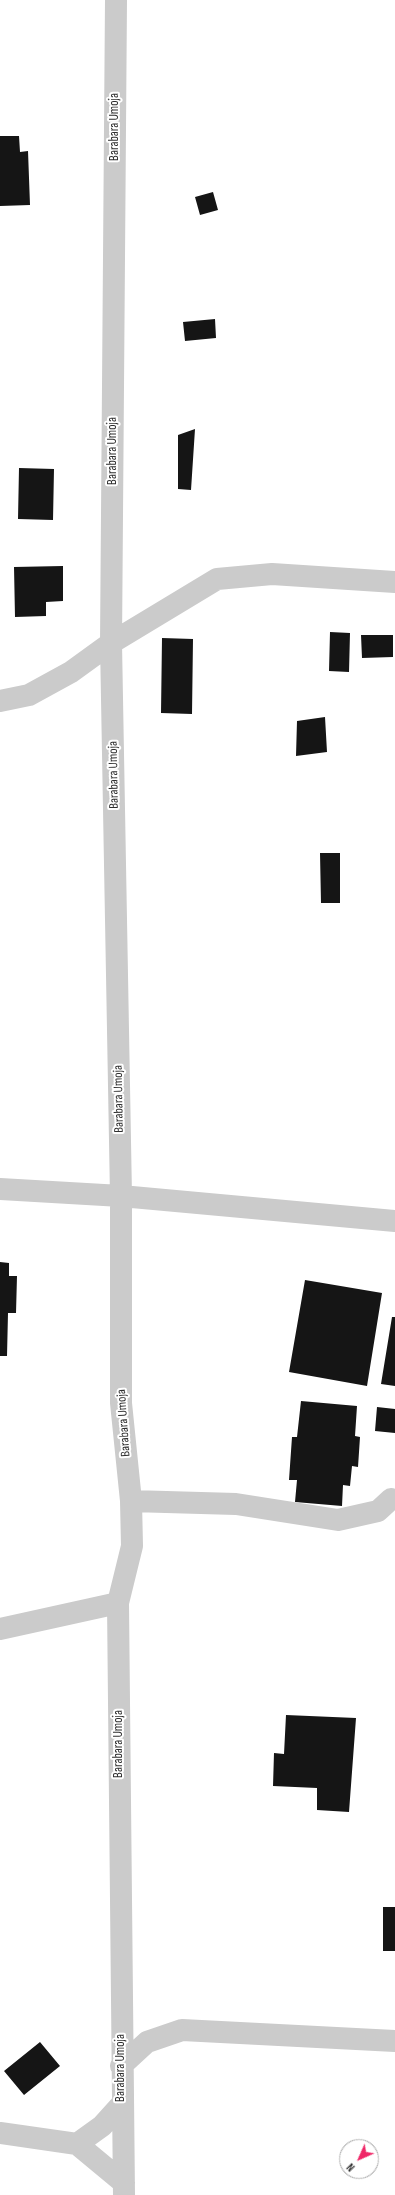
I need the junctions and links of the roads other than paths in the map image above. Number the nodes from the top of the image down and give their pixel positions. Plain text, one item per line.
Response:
1 (116, 0) edge
2 (395, 582) edge
3 (111, 643) junction
4 (0, 701) edge
5 (0, 1189) edge
6 (121, 1196) junction
7 (395, 1222) edge
8 (391, 1500) dead end
9 (131, 1501) junction
10 (118, 1603) junction
11 (0, 1629) edge
12 (395, 2041) edge
13 (122, 2066) junction
14 (122, 2105) junction
15 (0, 2133) edge
16 (77, 2144) junction
17 (124, 2189) edge

1 - 3 street, Barabara Umoja
2 - 3 street
3 - 4 street
3 - 6 street, Barabara Umoja
5 - 6 street
6 - 7 street
6 - 9 street, Barabara Umoja
8 - 9 street
9 - 10 street, Barabara Umoja
10 - 11 street
10 - 13 street, Barabara Umoja
12 - 13 street
13 - 14 street, Barabara Umoja
14 - 16 street
14 - 17 street, Barabara Umoja
15 - 16 street
16 - 17 street

